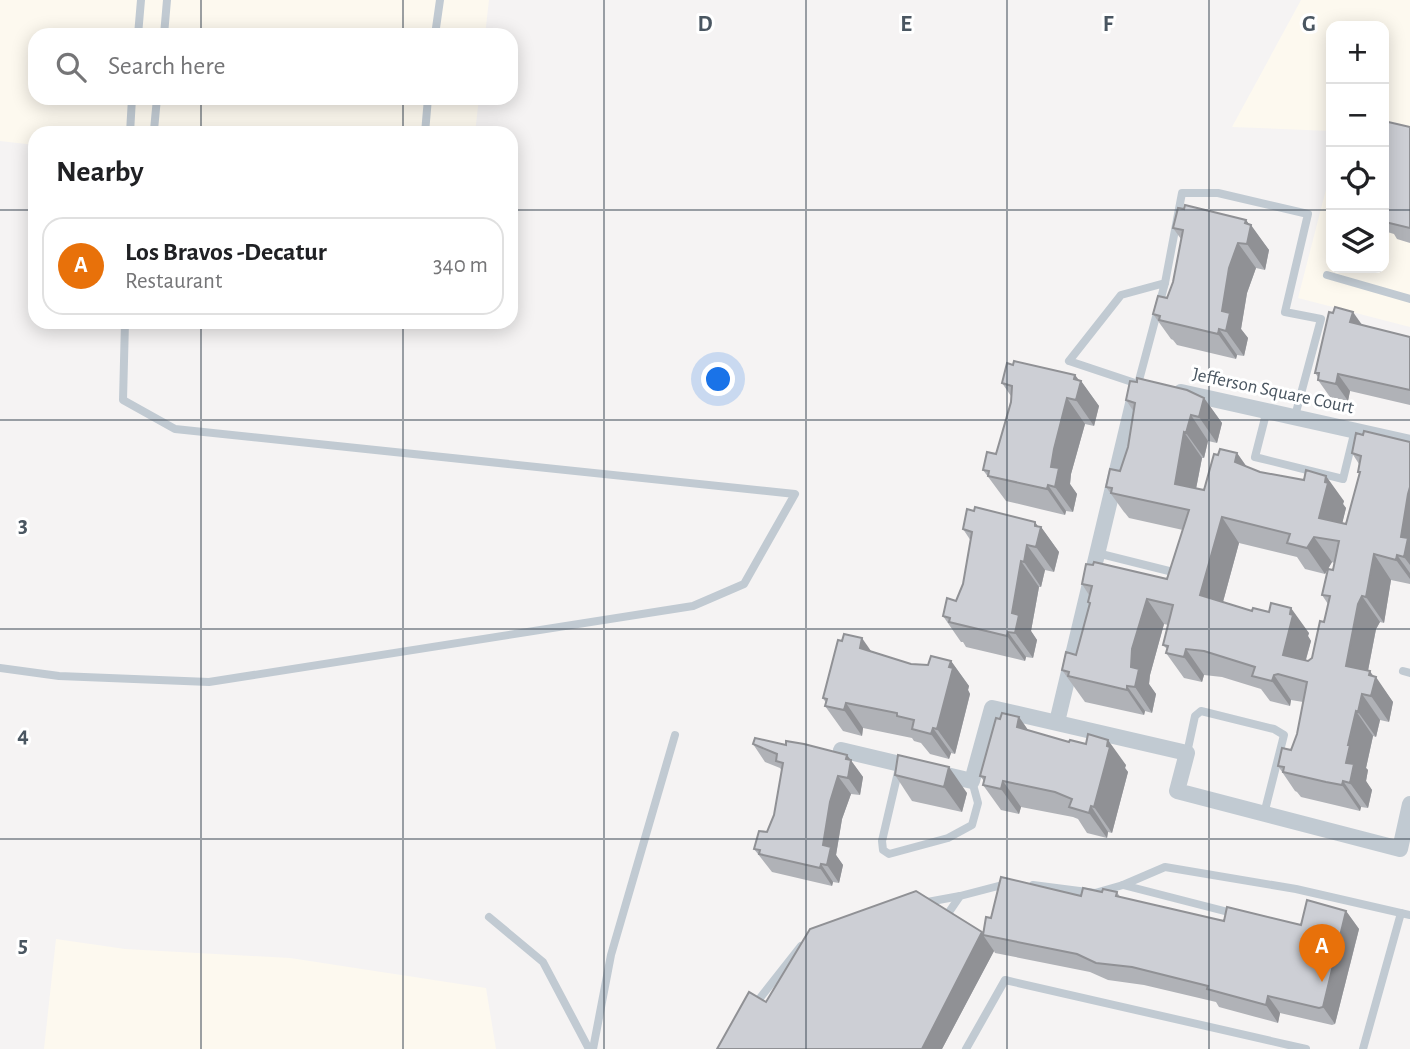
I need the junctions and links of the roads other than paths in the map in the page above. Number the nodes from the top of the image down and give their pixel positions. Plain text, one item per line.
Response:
1 (141, 0) edge
2 (167, 0) edge
3 (440, 0) edge
4 (139, 28) edge
5 (165, 28) edge
6 (436, 28) edge
7 (132, 105) edge
8 (156, 105) edge
9 (427, 105) edge
10 (130, 126) edge
11 (154, 126) edge
12 (426, 126) edge
13 (1327, 275) dead end
14 (1165, 283) junction
15 (1410, 299) edge
16 (125, 329) edge
17 (1150, 386) junction
18 (1267, 410) junction
19 (1295, 416) junction
20 (1354, 430) junction
21 (1410, 443) edge
22 (1097, 553) junction
23 (1169, 571) edge
24 (0, 668) edge
25 (1057, 722) junction
26 (675, 735) dead end
27 (841, 750) edge
28 (1187, 752) junction
29 (900, 764) junction
30 (972, 781) junction
31 (1410, 804) edge
32 (1264, 814) junction
33 (1015, 882) edge
34 (1028, 884) edge
35 (1123, 885) junction
36 (960, 897) junction
37 (916, 904) edge
38 (1405, 914) edge
39 (947, 915) edge
40 (489, 917) dead end
41 (1247, 917) edge
42 (816, 939) edge
43 (747, 1017) edge
44 (1269, 1045) edge
45 (591, 1049) edge
46 (966, 1049) edge
47 (1306, 1049) edge
48 (1363, 1049) edge

1 - 4 lane
2 - 5 lane
3 - 6 lane
7 - 10 lane
8 - 11 lane
9 - 12 lane
13 - 15 lane
14 - 17 lane
14 - 17 lane
14 - 19 lane
16 - 24 lane
17 - 18 street, Jefferson Square Court
17 - 22 street
18 - 19 street, Jefferson Square Court
18 - 20 lane
19 - 20 street, Jefferson Square Court
20 - 21 street, Jefferson Square Court
22 - 23 lane
22 - 25 street
25 - 28 street
25 - 30 street
26 - 45 lane
27 - 29 street
28 - 32 street
28 - 32 lane
29 - 30 street
29 - 30 lane
31 - 32 street
33 - 36 lane
34 - 35 lane
35 - 38 lane
35 - 41 lane
36 - 37 lane
36 - 39 lane
38 - 48 lane
40 - 45 lane
42 - 43 lane
44 - 46 lane
44 - 47 lane

